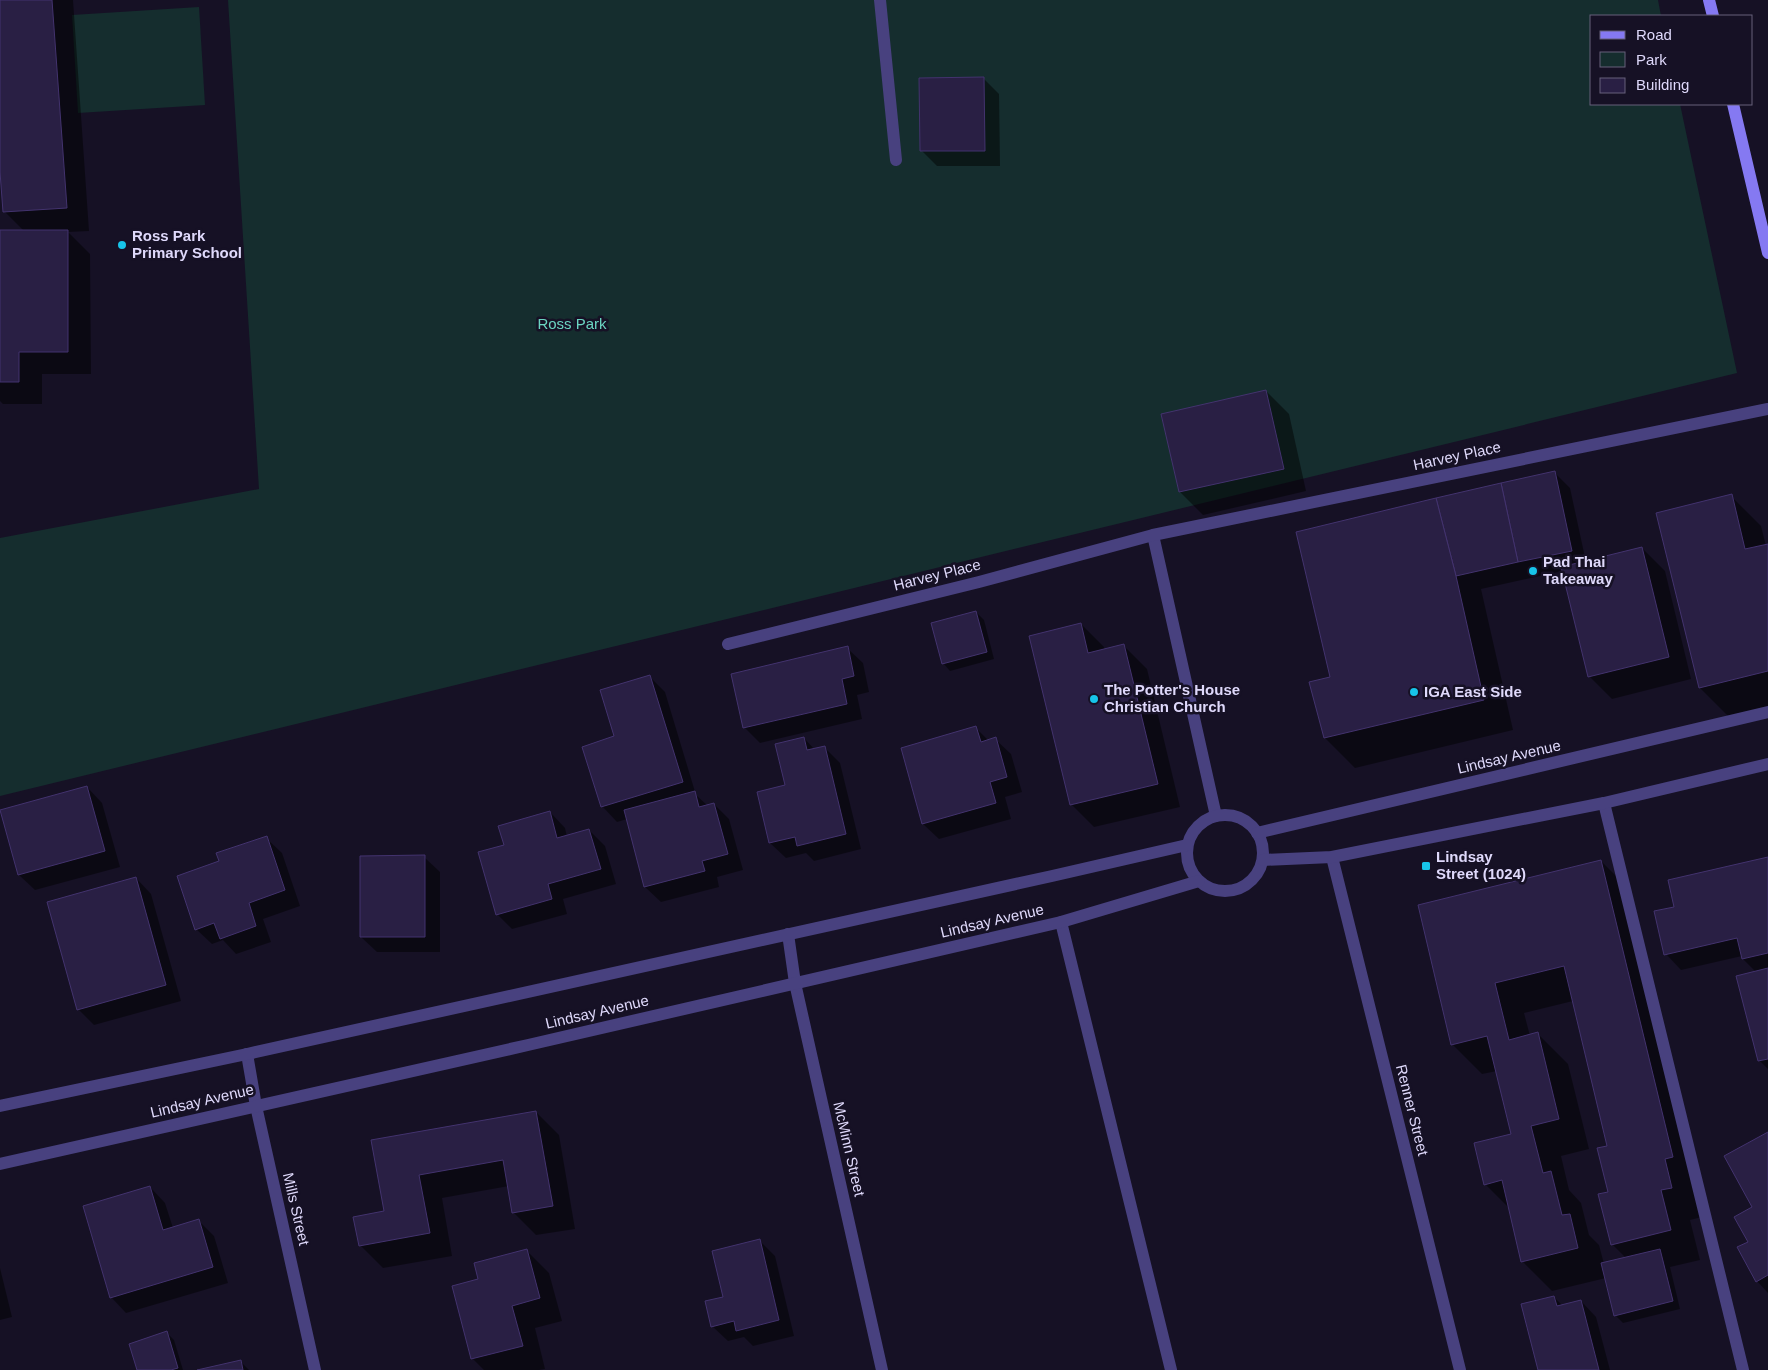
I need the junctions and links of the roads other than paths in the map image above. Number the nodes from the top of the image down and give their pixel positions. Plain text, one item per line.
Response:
1 (880, 0) edge
2 (1709, 0) edge
3 (1712, 15) edge
4 (1733, 105) edge
5 (896, 160) dead end
6 (1768, 253) edge
7 (1768, 409) edge
8 (1153, 535) junction
9 (728, 644) dead end
10 (1768, 712) edge
11 (1768, 764) edge
12 (1604, 803) junction
13 (1216, 816) junction
14 (1257, 833) junction
15 (1187, 845) junction
16 (1332, 857) junction
17 (1262, 860) junction
18 (1199, 881) junction
19 (1061, 922) junction
20 (788, 934) junction
21 (795, 982) junction
22 (247, 1054) junction
23 (0, 1106) edge
24 (256, 1106) junction
25 (0, 1164) edge
26 (315, 1370) edge
27 (882, 1370) edge
28 (1171, 1370) edge
29 (1460, 1370) edge
30 (1743, 1370) edge

1 - 5 street
2 - 3 main road
4 - 6 main road
7 - 8 street, Harvey Place
8 - 9 street, Harvey Place
8 - 13 street
10 - 14 street, Lindsay Avenue
11 - 12 street
12 - 16 street
12 - 30 street
13 - 14 street
13 - 15 street
14 - 17 street
15 - 18 street
15 - 20 street, Lindsay Avenue
16 - 17 street
16 - 29 street, Renner Street
17 - 18 street
18 - 19 street, Lindsay Avenue
19 - 21 street, Lindsay Avenue
19 - 28 street
20 - 21 street, McMinn Street
20 - 22 street, Lindsay Avenue
21 - 24 street, Lindsay Avenue
21 - 27 street, McMinn Street
22 - 23 street, Lindsay Avenue
22 - 24 street, Mills Street
24 - 25 street, Lindsay Avenue
24 - 26 street, Mills Street

